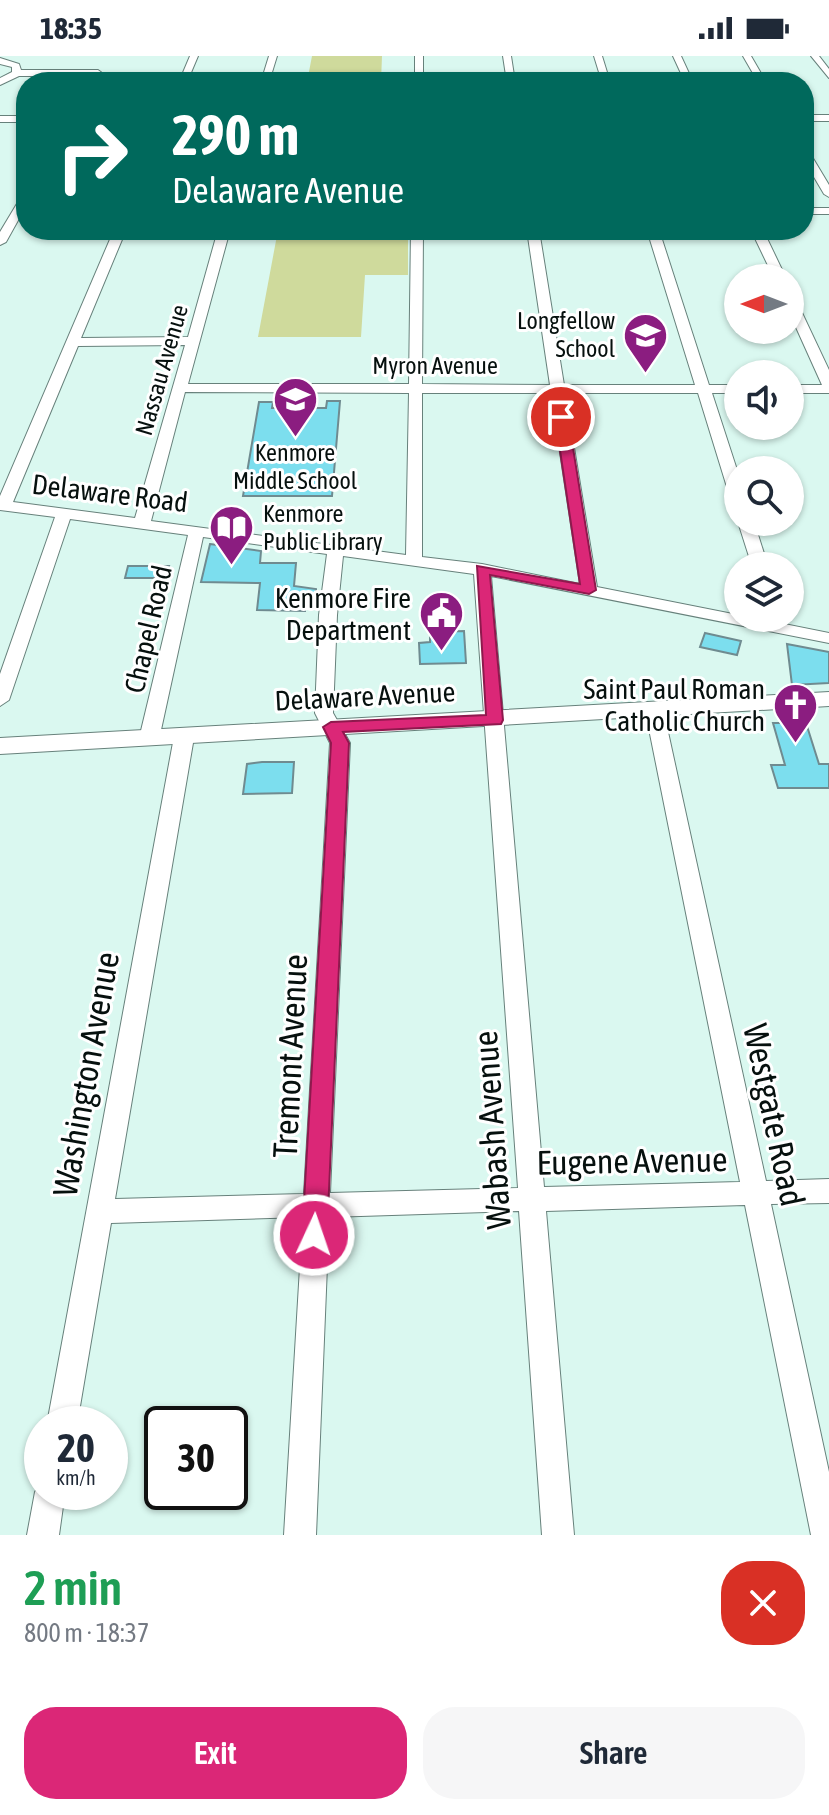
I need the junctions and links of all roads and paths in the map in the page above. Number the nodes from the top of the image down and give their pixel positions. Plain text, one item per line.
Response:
1 (821, 59) edge
2 (0, 61) edge
3 (17, 72) edge
4 (829, 75) edge
5 (814, 169) edge
6 (829, 194) edge
7 (16, 214) edge
8 (116, 240) edge
9 (221, 240) edge
10 (417, 240) edge
11 (535, 240) edge
12 (656, 240) edge
13 (762, 240) edge
14 (0, 242) edge
15 (773, 264) edge
16 (804, 331) edge
17 (193, 341) junction
18 (73, 342) junction
19 (829, 387) edge
20 (180, 388) junction
21 (804, 388) edge
22 (416, 389) junction
23 (557, 389) junction
24 (704, 389) junction
25 (724, 389) edge
26 (725, 456) edge
27 (2, 505) edge
28 (64, 513) junction
29 (142, 523) junction
30 (197, 530) junction
31 (336, 549) junction
32 (414, 560) junction
33 (482, 569) junction
34 (589, 590) junction
35 (724, 614) edge
36 (804, 631) edge
37 (829, 638) edge
38 (829, 699) edge
39 (0, 700) edge
40 (654, 709) junction
41 (495, 720) junction
42 (331, 727) junction
43 (184, 737) junction
44 (149, 739) junction
45 (0, 746) edge
46 (829, 1191) edge
47 (756, 1194) junction
48 (531, 1200) junction
49 (316, 1205) junction
50 (100, 1211) junction
51 (65, 1406) edge
52 (47, 1510) edge
53 (43, 1535) edge
54 (300, 1535) edge
55 (558, 1535) edge
56 (827, 1535) edge

1 - 4 street
2 - 3 street
5 - 6 street
7 - 14 street
8 - 18 street
9 - 17 street, Nassau Avenue
10 - 22 street
11 - 23 street
12 - 24 street
13 - 15 street
16 - 19 street
17 - 18 street
17 - 20 street, Nassau Avenue
18 - 27 street
19 - 21 street
20 - 22 street, Myron Avenue
20 - 29 street, Nassau Avenue
22 - 23 street, Myron Avenue
22 - 32 street
23 - 24 street, Myron Avenue
23 - 34 street
24 - 25 street, Myron Avenue
24 - 26 street
27 - 28 street, Delaware Road
28 - 29 street, Delaware Road
28 - 39 street
29 - 30 street, Delaware Road
30 - 31 street, Delaware Road
30 - 44 street, Chapel Road
31 - 32 street, Delaware Road
31 - 42 street, Tremont Avenue
32 - 33 street, Delaware Road
33 - 34 street, Delaware Road
33 - 41 street, Wabash Avenue
34 - 35 street, Delaware Road
36 - 37 street, Delaware Road
38 - 40 main road, Delaware Avenue
40 - 41 main road, Delaware Avenue
40 - 47 street, Westgate Road
41 - 42 main road, Delaware Avenue
41 - 48 street, Wabash Avenue
42 - 43 main road, Delaware Avenue
42 - 49 street, Tremont Avenue
43 - 44 main road, Delaware Avenue
43 - 50 street, Washington Avenue
44 - 45 main road, Delaware Avenue
46 - 47 street, Eugene Avenue
47 - 48 street, Eugene Avenue
47 - 56 street, Westgate Road
48 - 49 street, Eugene Avenue
48 - 55 street, Wabash Avenue
49 - 50 street, Eugene Avenue
49 - 54 street, Tremont Avenue
50 - 51 street, Washington Avenue
52 - 53 street

